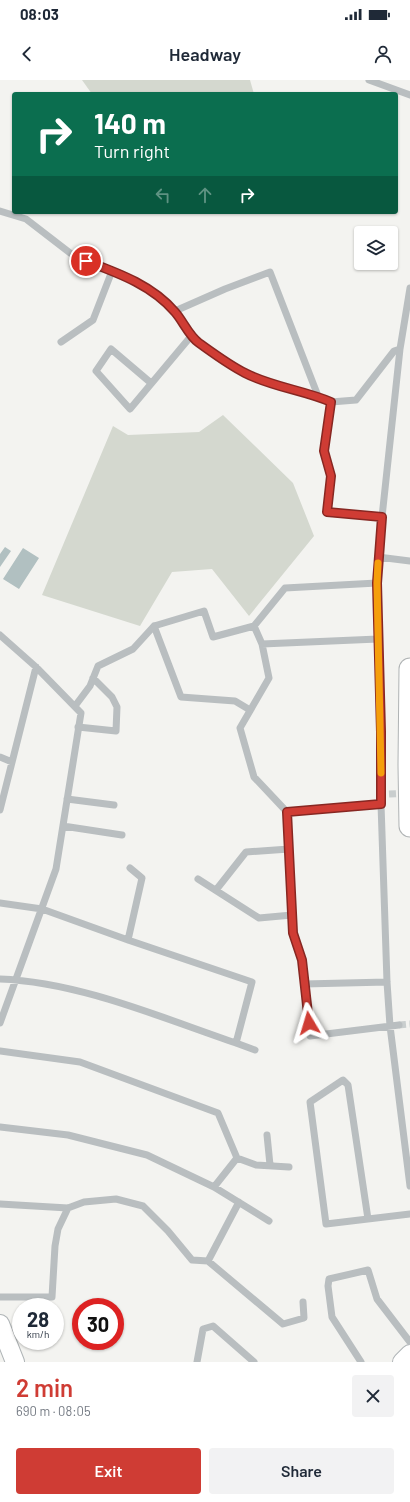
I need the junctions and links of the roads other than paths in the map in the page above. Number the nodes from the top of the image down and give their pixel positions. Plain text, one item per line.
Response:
1 (369, 80) edge
2 (410, 95) edge
3 (0, 211) edge
4 (112, 271) junction
5 (410, 288) edge
6 (175, 311) junction
7 (408, 312) edge
8 (192, 335) junction
9 (61, 342) dead end
10 (400, 349) junction
11 (151, 383) junction
12 (318, 396) junction
13 (331, 402) junction
14 (382, 517) junction
15 (378, 557) junction
16 (410, 561) edge
17 (377, 583) junction
18 (154, 626) junction
19 (254, 626) junction
20 (0, 635) edge
21 (378, 639) junction
22 (262, 644) junction
23 (36, 667) junction
24 (410, 669) edge
25 (93, 678) junction
26 (74, 706) junction
27 (250, 710) junction
28 (78, 727) junction
29 (0, 757) edge
30 (12, 762) junction
31 (381, 791) junction
32 (389, 794) tunnel mouth
33 (67, 798) junction
34 (381, 804) junction
35 (114, 805) dead end
36 (0, 810) edge
37 (287, 812) junction
38 (62, 826) junction
39 (410, 826) edge
40 (122, 835) dead end
41 (289, 849) junction
42 (130, 868) dead end
43 (198, 879) dead end
44 (216, 890) junction
45 (0, 903) edge
46 (42, 909) junction
47 (292, 915) junction
48 (128, 940) junction
49 (0, 979) edge
50 (15, 979) junction
51 (386, 982) junction
52 (304, 984) junction
53 (0, 1023) edge
54 (390, 1026) junction
55 (399, 1026) tunnel mouth
56 (236, 1043) junction
57 (255, 1050) dead end
58 (0, 1051) edge
59 (0, 1127) edge
60 (268, 1135) dead end
61 (237, 1158) junction
62 (270, 1165) junction
63 (289, 1167) dead end
64 (410, 1186) edge
65 (214, 1187) junction
66 (239, 1202) junction
67 (0, 1204) edge
68 (68, 1208) junction
69 (410, 1214) edge
70 (368, 1220) junction
71 (269, 1221) dead end
72 (208, 1261) junction
73 (0, 1297) edge
74 (303, 1302) dead end
75 (0, 1324) edge
76 (410, 1342) edge
77 (410, 1354) edge
78 (15, 1362) edge
79 (197, 1362) edge
80 (254, 1362) edge
81 (361, 1362) edge
82 (402, 1362) edge

1 - 2 street
3 - 4 street
4 - 6 street
4 - 9 street
5 - 7 street
6 - 8 street
6 - 12 street
7 - 10 street
8 - 11 street
8 - 12 street
10 - 13 street
10 - 14 street
11 - 11 street
12 - 13 street
13 - 14 street
14 - 15 street
15 - 16 street
15 - 17 street
17 - 19 street
17 - 21 street
18 - 19 street
18 - 25 street
18 - 27 street
19 - 22 street
20 - 23 street
21 - 22 street
21 - 31 street
22 - 27 street
23 - 26 street
23 - 30 street
24 - 39 highway
25 - 26 street
25 - 28 street
26 - 28 street
27 - 37 street
28 - 33 street
29 - 30 street
30 - 36 street
31 - 32 street
31 - 34 street
33 - 35 street
33 - 38 street
34 - 37 street
34 - 51 street
37 - 41 street
38 - 40 street
38 - 46 street
41 - 44 street
41 - 47 street
42 - 48 street
43 - 44 street
44 - 47 street
45 - 46 street
46 - 48 street
46 - 50 street
47 - 52 street
48 - 56 street
49 - 50 street
50 - 53 street
50 - 56 street
51 - 52 street
51 - 54 street
52 - 54 street
54 - 55 street
54 - 64 street
56 - 57 street
58 - 61 street
59 - 65 street
60 - 62 street
61 - 62 street
61 - 65 street
62 - 63 street
65 - 66 street
66 - 71 street
66 - 72 street
67 - 68 street
68 - 72 street
68 - 73 street
69 - 70 street
70 - 70 street
72 - 74 street
75 - 78 main road
76 - 81 street
77 - 82 main road
79 - 80 street

